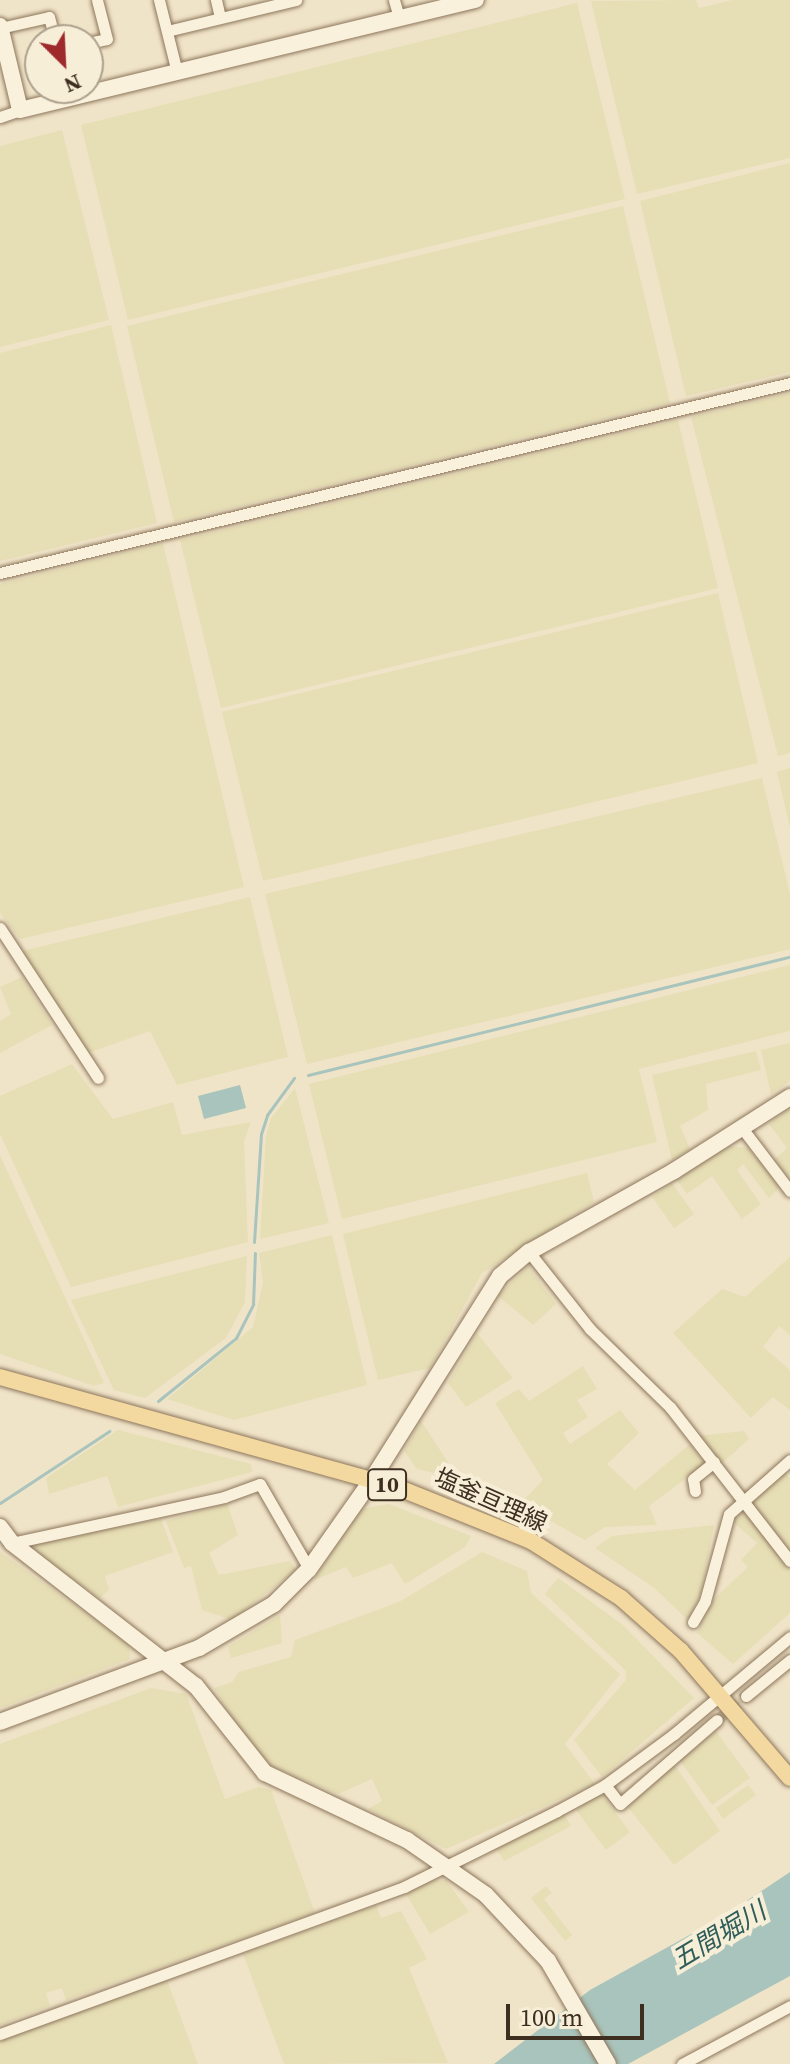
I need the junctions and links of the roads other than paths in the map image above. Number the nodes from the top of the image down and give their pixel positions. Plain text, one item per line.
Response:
1 (97, 0) edge
2 (159, 0) edge
3 (216, 0) edge
4 (296, 0) edge
5 (394, 0) edge
6 (476, 0) edge
7 (272, 3) edge
8 (220, 18) junction
9 (399, 18) junction
10 (51, 24) edge
11 (103, 24) edge
12 (0, 27) edge
13 (167, 31) junction
14 (2, 49) edge
15 (177, 72) junction
16 (20, 110) junction
17 (0, 117) edge
18 (790, 383) edge
19 (0, 573) edge
20 (0, 928) edge
21 (98, 1078) dead end
22 (790, 1097) edge
23 (742, 1128) junction
24 (790, 1191) edge
25 (529, 1252) junction
26 (0, 1377) edge
27 (790, 1460) edge
28 (714, 1462) junction
29 (371, 1481) junction
30 (695, 1491) dead end
31 (742, 1497) junction
32 (0, 1527) edge
33 (12, 1543) junction
34 (790, 1561) edge
35 (309, 1569) junction
36 (693, 1622) dead end
37 (790, 1637) edge
38 (790, 1660) edge
39 (168, 1661) junction
40 (721, 1695) junction
41 (746, 1696) tunnel mouth
42 (717, 1720) tunnel mouth
43 (0, 1722) edge
44 (790, 1778) edge
45 (605, 1785) junction
46 (445, 1865) junction
47 (790, 2006) edge
48 (0, 2034) edge
49 (608, 2064) edge
50 (682, 2064) edge

1 - 11 street
2 - 13 street
3 - 8 street
4 - 7 street
5 - 9 street
6 - 9 street
7 - 8 street
8 - 13 street
9 - 15 street
10 - 12 street
12 - 14 street
13 - 15 street
14 - 16 street
15 - 16 street
16 - 17 street
18 - 19 street
20 - 21 street
22 - 23 street
23 - 24 street
23 - 25 street
25 - 28 street
25 - 29 street
26 - 29 main road, 塩釜亘理線 / 10
27 - 31 street
28 - 30 street
28 - 31 street
29 - 35 street
29 - 40 main road, 塩釜亘理線 / 10
31 - 34 street
31 - 36 street
32 - 33 street
33 - 35 street
33 - 39 street
35 - 39 street
37 - 40 street
38 - 41 street
39 - 43 street
39 - 46 street
40 - 44 main road, 塩釜亘理線 / 10
40 - 45 street
42 - 45 street
45 - 46 street
46 - 48 street
46 - 49 street
47 - 50 street

